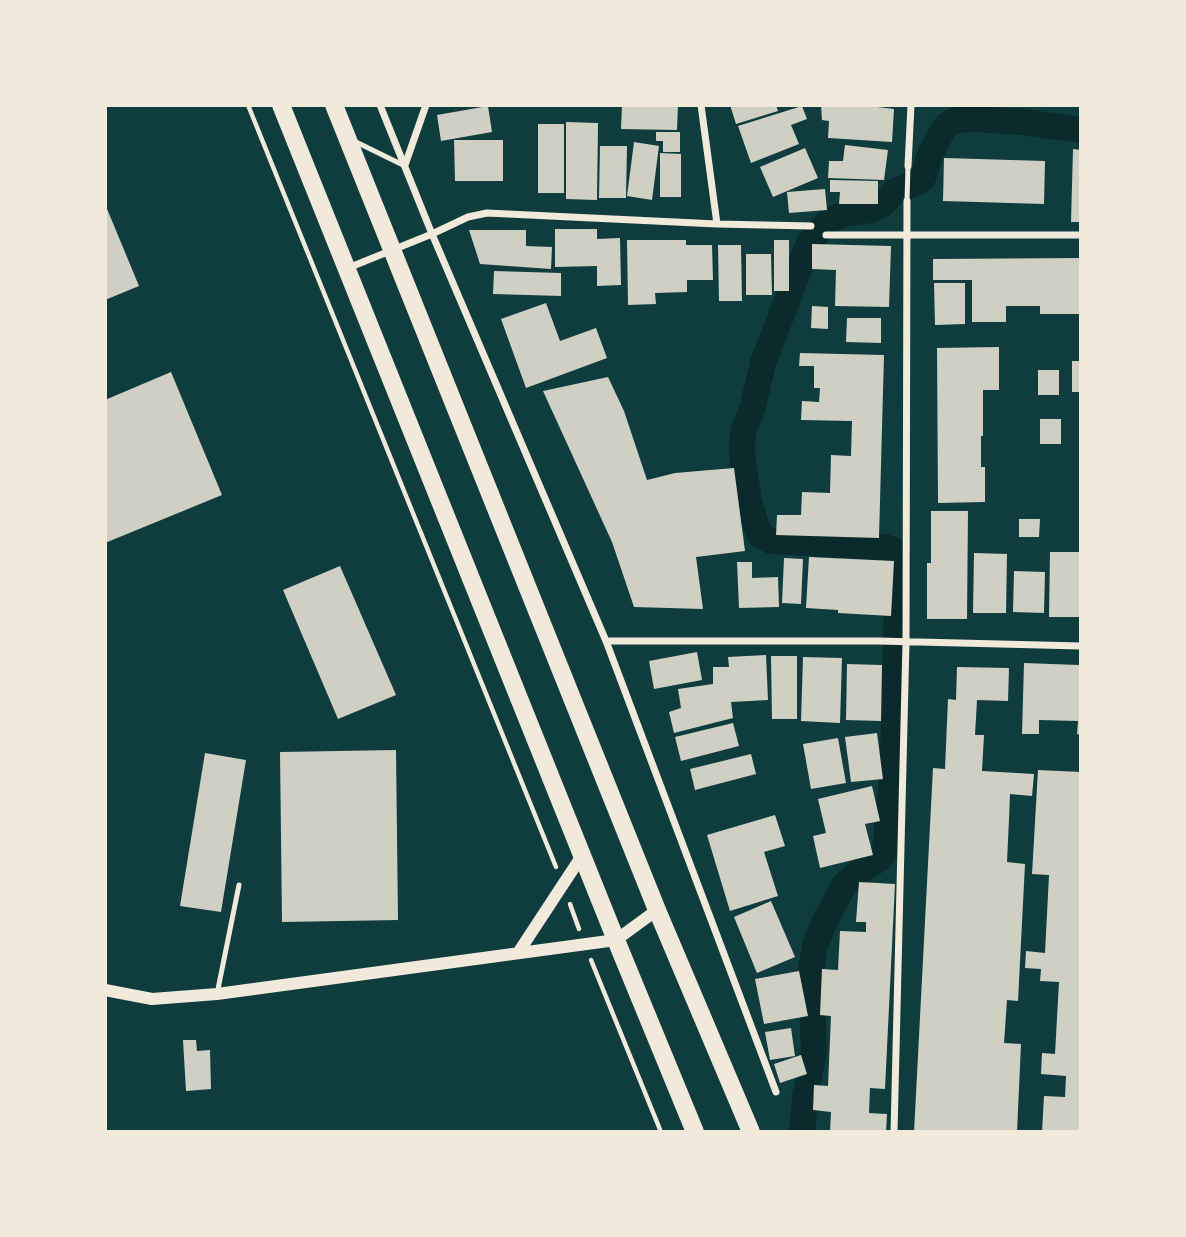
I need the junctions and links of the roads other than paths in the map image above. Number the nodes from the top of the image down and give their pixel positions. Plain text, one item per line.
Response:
1 (281, 105) edge
2 (334, 105) edge
3 (380, 105) edge
4 (426, 105) edge
5 (701, 105) edge
6 (911, 105) edge
7 (347, 137) junction
8 (405, 166) junction
9 (908, 166) joint
10 (907, 201) joint
11 (717, 225) junction
12 (811, 226) dead end
13 (432, 234) junction
14 (826, 235) dead end
15 (1081, 235) edge
16 (906, 236) junction
17 (392, 250) junction
18 (348, 268) junction
19 (606, 641) junction
20 (904, 642) junction
21 (1081, 646) edge
22 (583, 854) junction
23 (239, 885) dead end
24 (657, 910) junction
25 (616, 940) junction
26 (518, 953) junction
27 (105, 990) edge
28 (217, 994) junction
29 (776, 1091) dead end
30 (695, 1132) edge
31 (751, 1132) edge
32 (894, 1132) edge

1 - 18 highway
2 - 7 highway
3 - 8 street
4 - 8 street
5 - 11 street
6 - 9 street
7 - 8 lane
7 - 17 highway
8 - 13 street
9 - 10 lane
10 - 16 street
11 - 12 street
11 - 13 street
13 - 17 street
13 - 19 street
14 - 16 street
15 - 16 street
16 - 20 street
17 - 18 street
17 - 24 highway
18 - 22 highway
19 - 20 street
19 - 29 street
20 - 21 street
20 - 32 street
22 - 25 highway
22 - 26 street
23 - 28 lane
24 - 25 street
24 - 31 highway
25 - 26 street
25 - 30 highway
26 - 28 street
27 - 28 street

